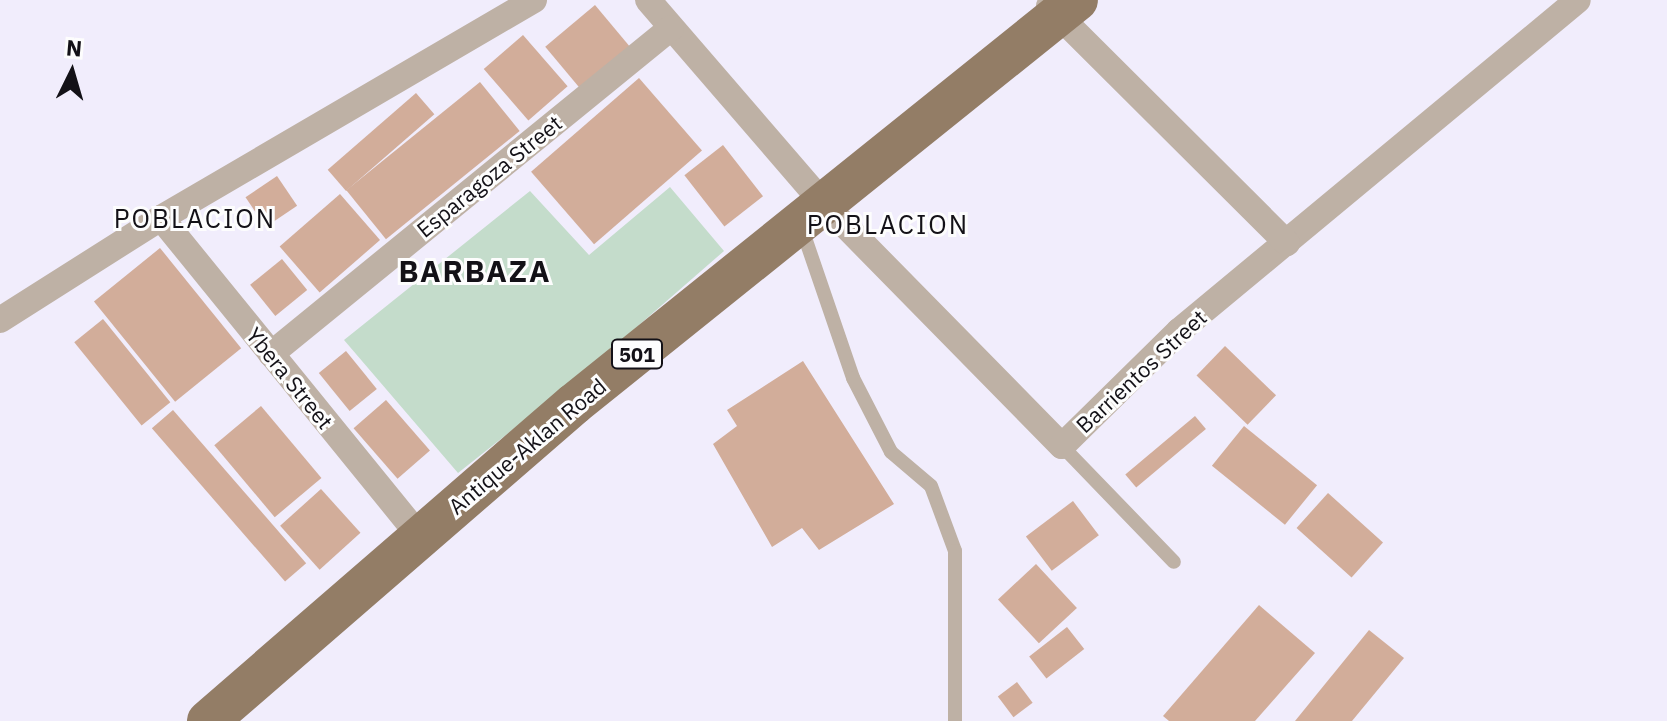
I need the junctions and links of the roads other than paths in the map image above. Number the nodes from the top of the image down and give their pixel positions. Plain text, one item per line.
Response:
1 (534, 0) edge
2 (648, 0) edge
3 (1578, 0) edge
4 (1059, 5) edge
5 (671, 28) junction
6 (813, 215) junction
7 (161, 218) junction
8 (1287, 243) junction
9 (0, 320) edge
10 (271, 354) junction
11 (1062, 446) junction
12 (420, 537) junction
13 (1174, 562) dead end
14 (208, 721) edge
15 (955, 721) edge

1 - 7 street
2 - 5 street, Barrientos Street
3 - 8 street, Barrientos Street
4 - 6 main road, Antique-Aklan Road / 501
4 - 8 street
5 - 6 street, Barrientos Street
5 - 10 street, Esparagoza Street
6 - 11 street, Barrientos Street
6 - 12 main road, Antique-Aklan Road / 501
6 - 15 lane
7 - 9 street
7 - 10 street, Ybera Street
8 - 11 street, Barrientos Street
10 - 12 street, Ybera Street
11 - 13 lane
12 - 14 main road, Antique-Aklan Road / 501

